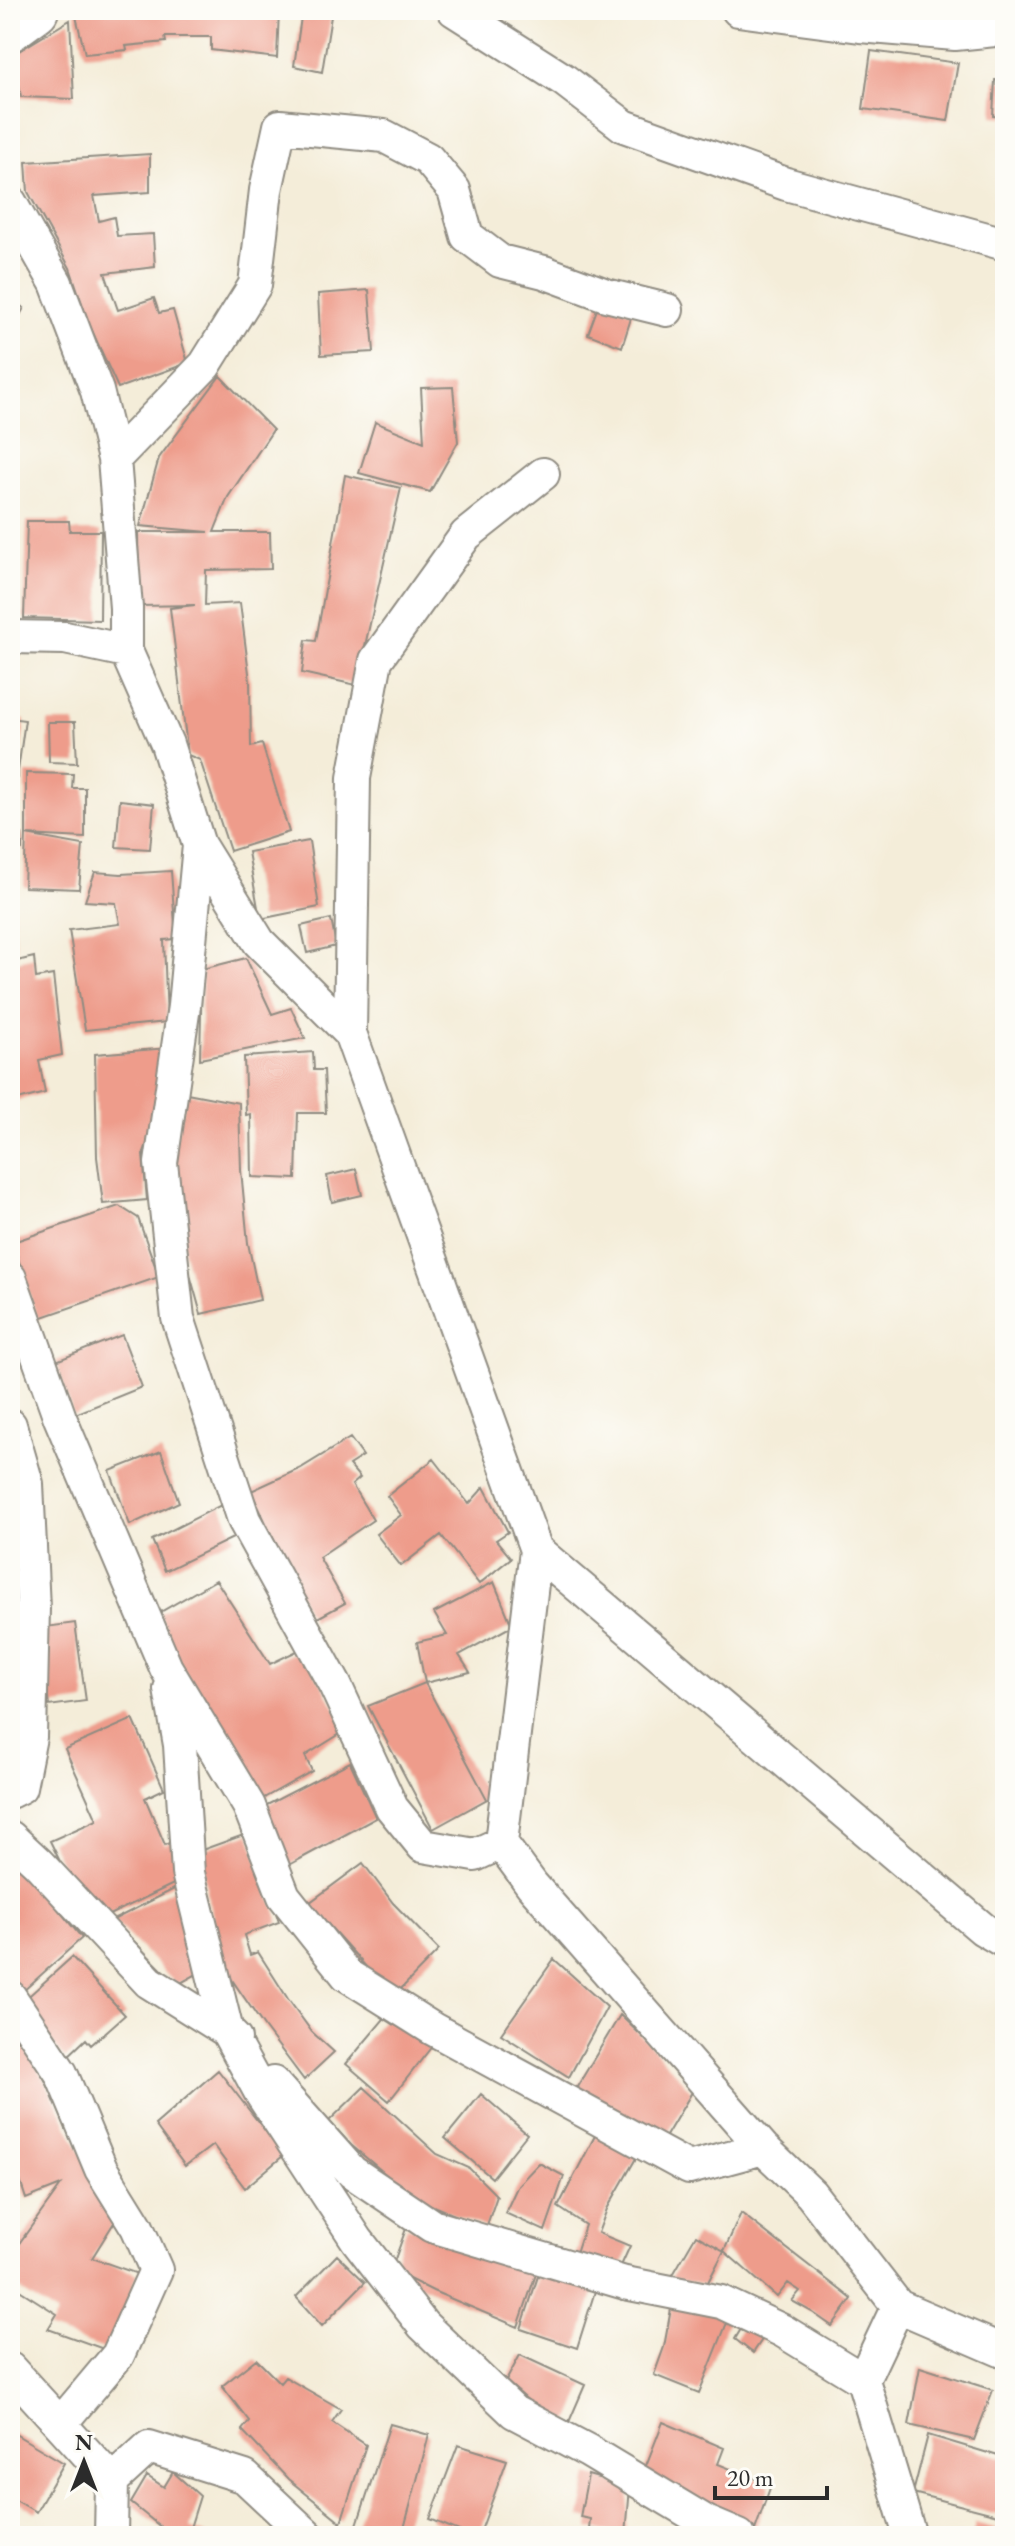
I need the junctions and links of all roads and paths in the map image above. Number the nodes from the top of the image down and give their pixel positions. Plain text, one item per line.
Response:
1 (36, 10) edge
2 (44, 10) edge
3 (454, 10) edge
4 (738, 10) edge
5 (10, 29) edge
6 (1005, 29) edge
7 (10, 202) edge
8 (1005, 244) edge
9 (667, 310) dead end
10 (114, 459) junction
11 (543, 474) dead end
12 (10, 637) edge
13 (126, 651) junction
14 (199, 845) junction
15 (350, 1033) junction
16 (10, 1278) edge
17 (10, 1425) edge
18 (536, 1550) junction
19 (166, 1668) junction
20 (10, 1792) edge
21 (10, 1837) edge
22 (501, 1843) junction
23 (1005, 1942) edge
24 (10, 1997) edge
25 (227, 2031) junction
26 (763, 2148) junction
27 (898, 2306) junction
28 (1005, 2352) edge
29 (10, 2369) edge
30 (863, 2380) junction
31 (61, 2423) junction
32 (112, 2481) junction
33 (111, 2536) edge
34 (308, 2536) edge
35 (739, 2536) edge
36 (910, 2536) edge

1 - 5 main road
2 - 5 street
3 - 8 street
4 - 6 street
7 - 10 street
9 - 10 street
10 - 13 street
11 - 15 street
12 - 13 street
13 - 14 street
14 - 15 street
14 - 22 street
15 - 18 street
16 - 19 street
17 - 20 street
18 - 22 street
18 - 23 street
19 - 25 street
19 - 26 street
21 - 25 street
22 - 26 street
24 - 31 street
25 - 30 street
25 - 35 street
26 - 27 street
27 - 28 street
27 - 30 street
29 - 31 street
30 - 36 street
31 - 32 street
32 - 33 street
32 - 34 street

